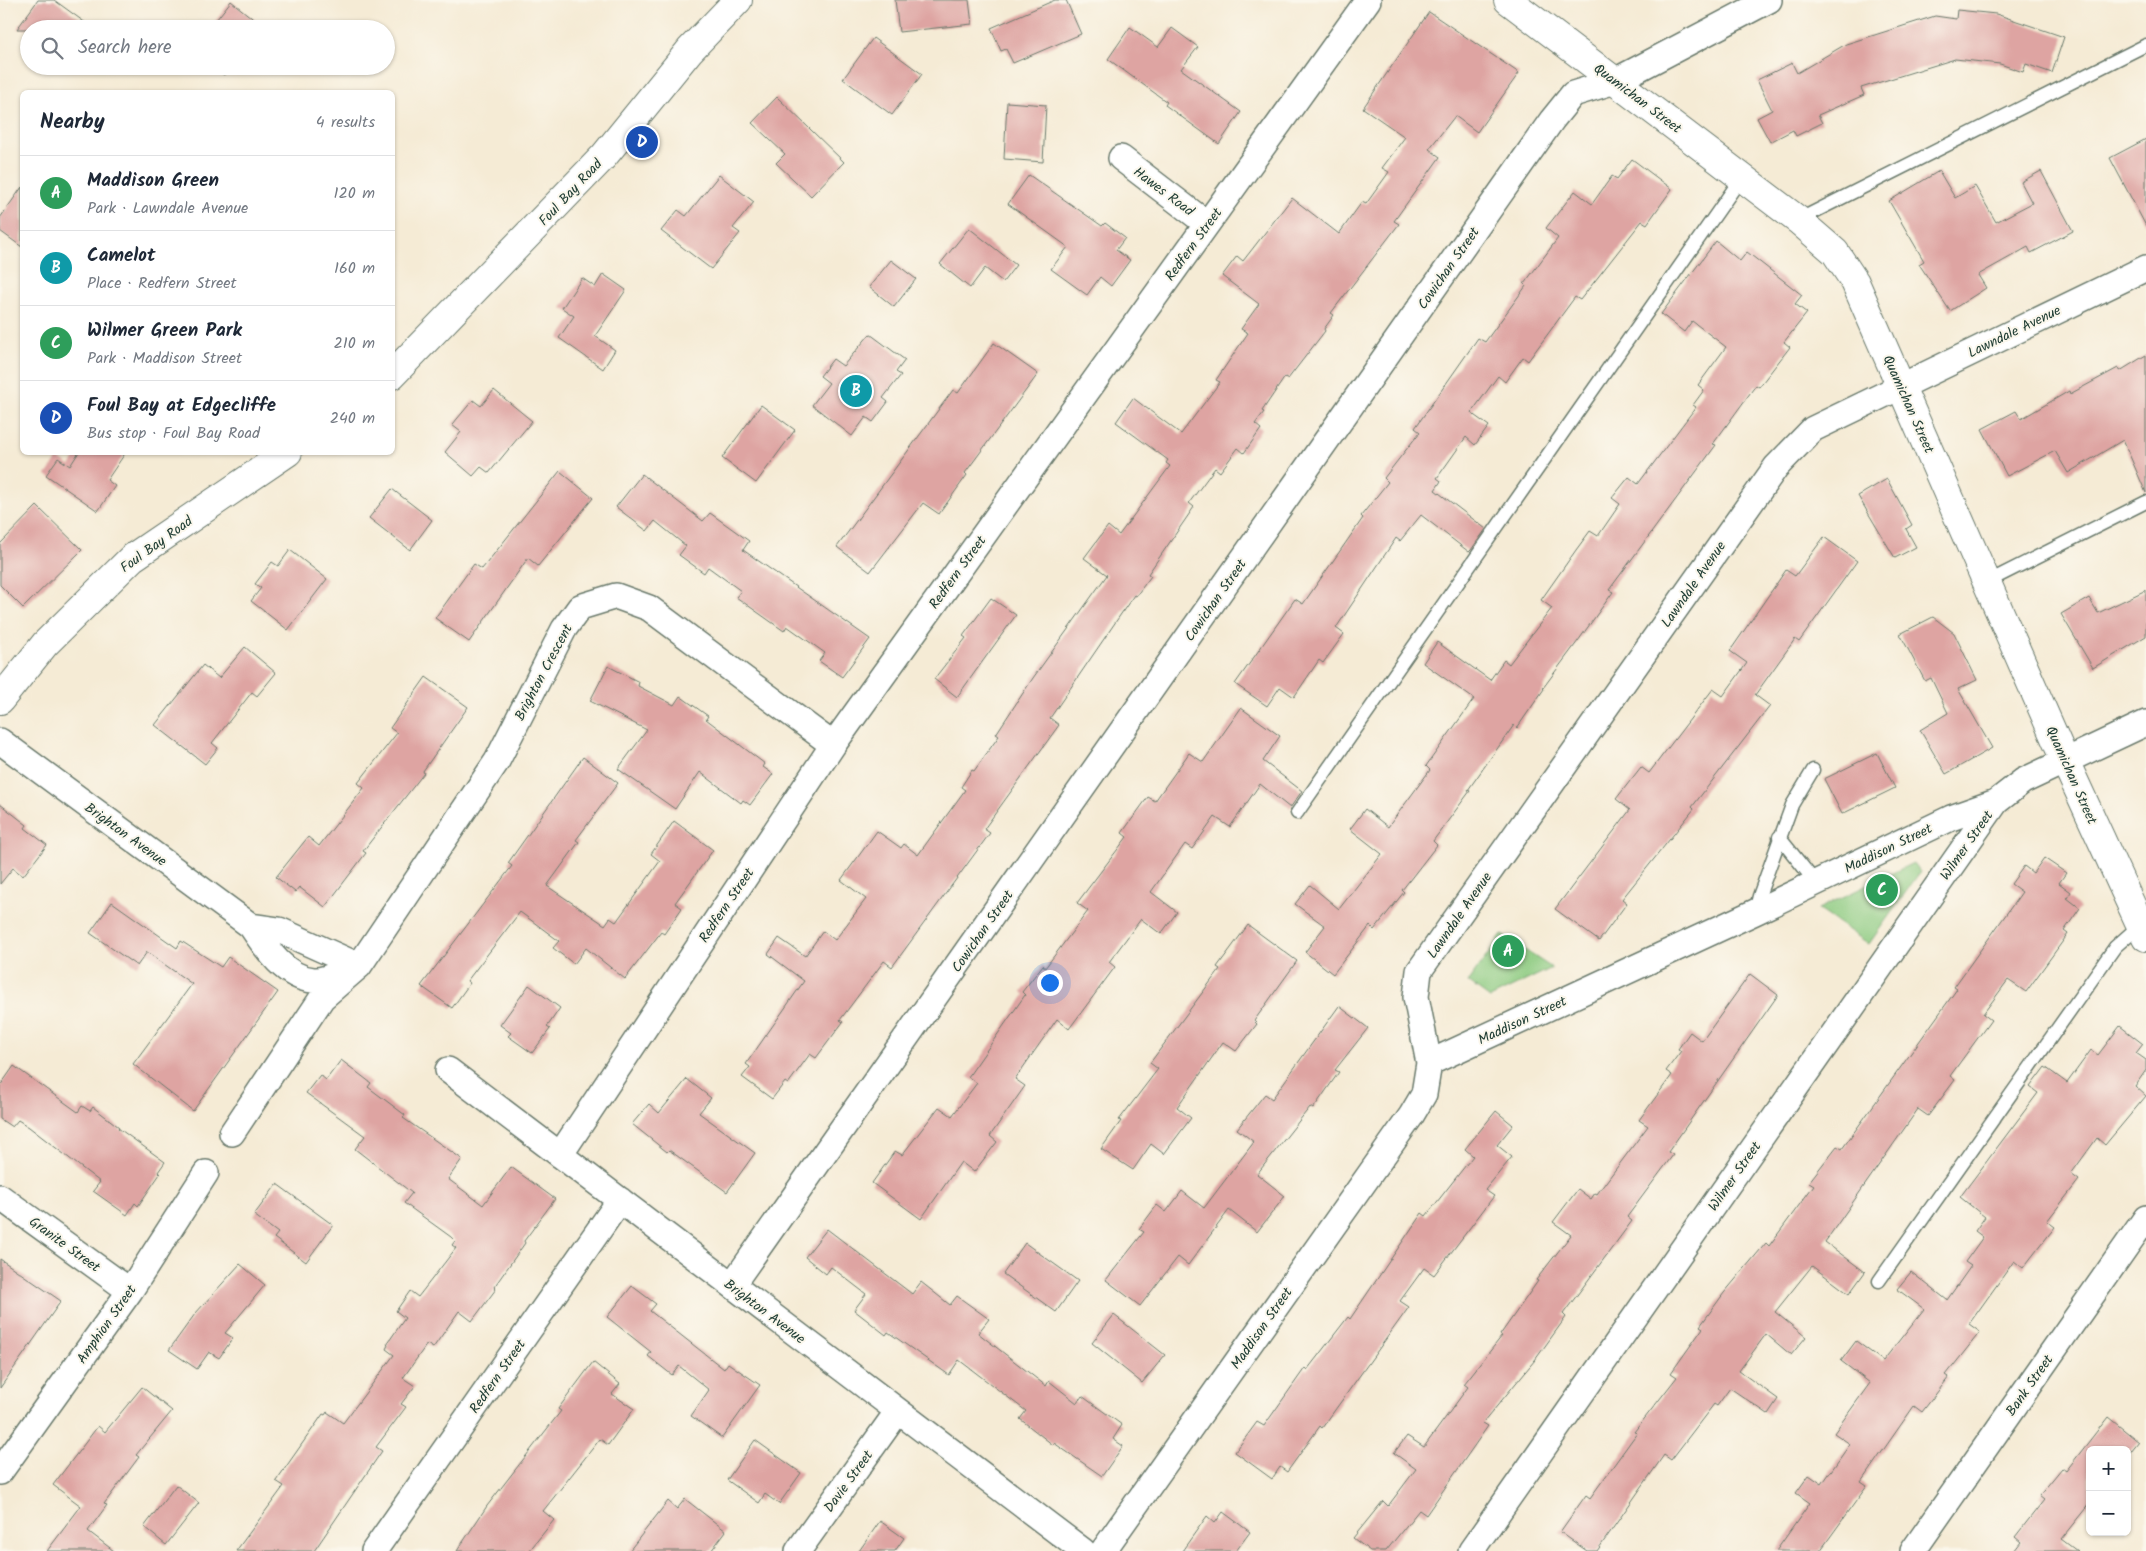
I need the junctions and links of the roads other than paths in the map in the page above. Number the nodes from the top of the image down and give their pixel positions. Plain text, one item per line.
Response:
1 (738, 0) edge
2 (1368, 0) edge
3 (1508, 0) edge
4 (1769, 0) edge
5 (2146, 45) edge
6 (1615, 81) junction
7 (1121, 158) dead end
8 (1742, 177) junction
9 (1798, 220) junction
10 (1207, 224) junction
11 (2146, 268) edge
12 (395, 372) edge
13 (1901, 386) junction
14 (284, 455) edge
15 (2146, 502) edge
16 (1987, 582) junction
17 (0, 700) edge
18 (2146, 722) edge
19 (0, 741) edge
20 (833, 745) junction
21 (2066, 763) junction
22 (1813, 770) dead end
23 (1996, 802) junction
24 (1297, 813) dead end
25 (1779, 837) junction
26 (1816, 883) junction
27 (1755, 912) junction
28 (251, 926) junction
29 (2144, 928) edge
30 (359, 966) junction
31 (1428, 1062) junction
32 (448, 1070) dead end
33 (232, 1133) dead end
34 (560, 1155) junction
35 (206, 1172) dead end
36 (0, 1197) edge
37 (620, 1200) junction
38 (2146, 1218) edge
39 (1879, 1281) dead end
40 (732, 1285) junction
41 (130, 1291) junction
42 (898, 1411) junction
43 (0, 1472) edge
44 (374, 1551) edge
45 (798, 1551) edge
46 (1083, 1551) edge
47 (1103, 1551) edge
48 (1472, 1551) edge
49 (1913, 1551) edge

1 - 12 street, Foul Bay Road
2 - 10 street, Redfern Street
3 - 6 street, Quamichan Street
4 - 6 street, Cowichan Street
5 - 9 lane
6 - 8 street, Quamichan Street
6 - 40 street, Cowichan Street
7 - 10 street, Hawes Road
8 - 9 street, Quamichan Street
8 - 24 lane
9 - 13 street, Quamichan Street
10 - 20 street, Redfern Street
11 - 13 street, Lawndale Avenue
13 - 16 street, Quamichan Street
13 - 31 street, Lawndale Avenue
14 - 17 street, Foul Bay Road
15 - 16 lane
16 - 21 street, Quamichan Street
18 - 21 street, Maddison Street
19 - 28 street, Brighton Avenue
20 - 30 street, Brighton Crescent
20 - 34 street, Redfern Street
21 - 23 street, Maddison Street
21 - 29 street, Quamichan Street
22 - 25 lane
23 - 26 street, Maddison Street
23 - 48 street, Wilmer Street
25 - 26 lane
25 - 27 lane
26 - 27 street, Maddison Street
27 - 31 street, Maddison Street
28 - 30 street, Brighton Avenue
28 - 30 street, Brighton Avenue
29 - 39 lane
30 - 33 street
31 - 47 street, Maddison Street
32 - 34 street, Brighton Avenue
34 - 37 street, Brighton Avenue
35 - 41 street, Amphion Street
36 - 41 street, Granite Street
37 - 40 street, Brighton Avenue
37 - 44 street, Redfern Street
38 - 49 street, Bank Street
40 - 42 street, Brighton Avenue
41 - 43 street, Amphion Street
42 - 45 street, Davie Street
42 - 46 street, Brighton Avenue

